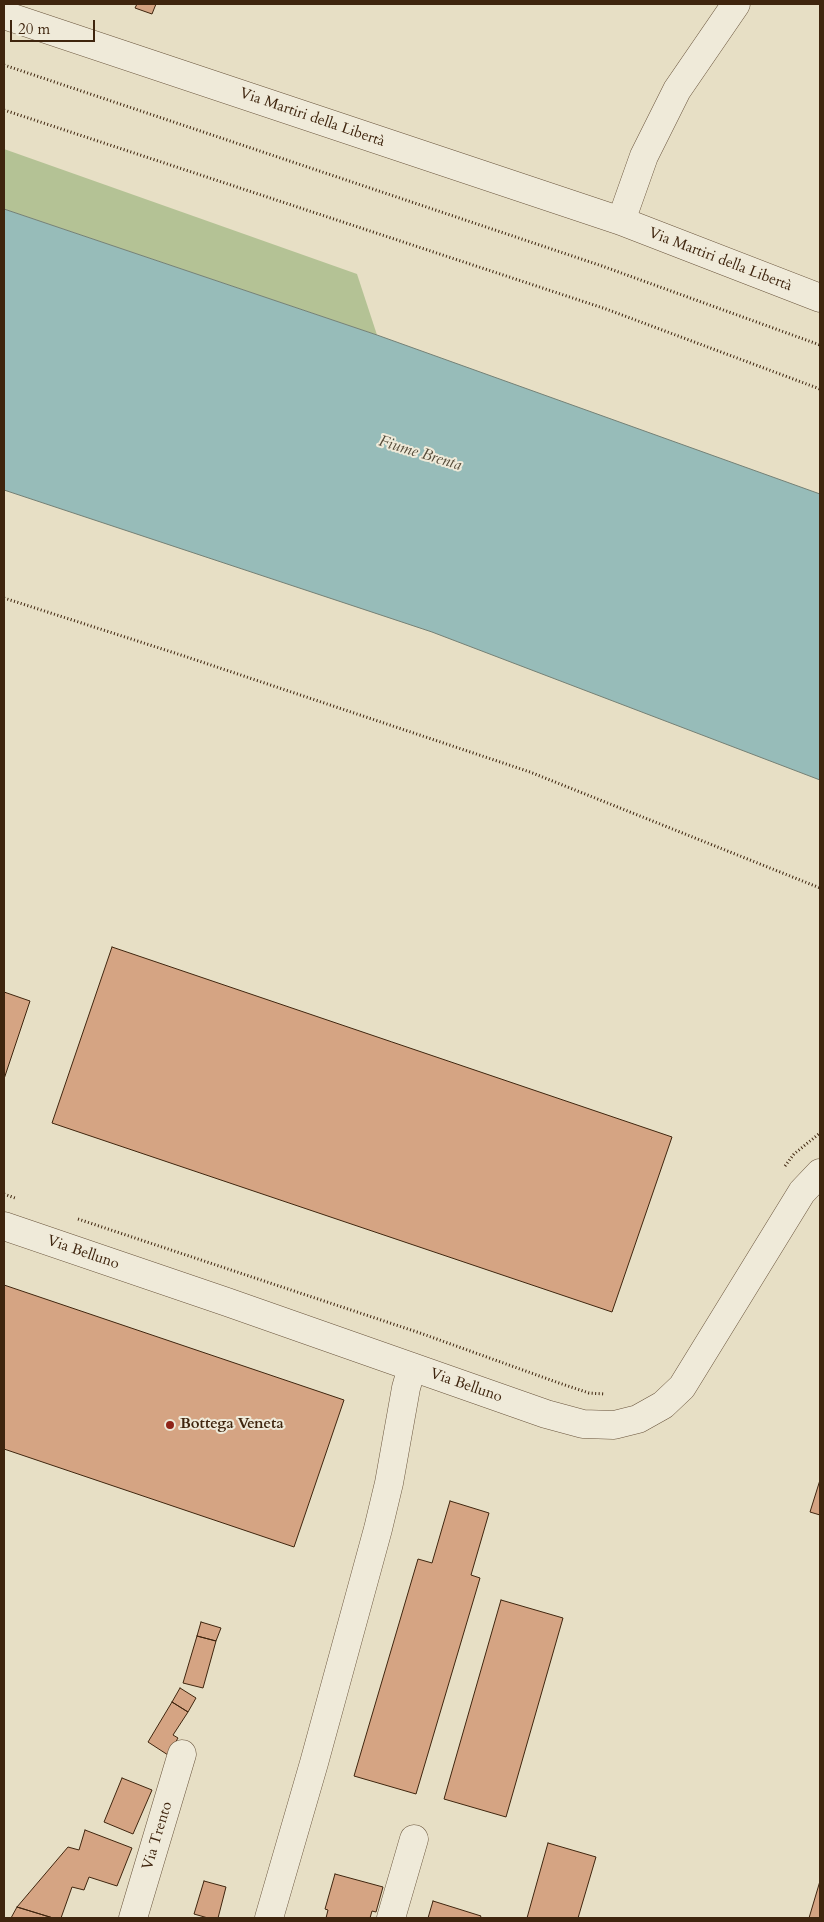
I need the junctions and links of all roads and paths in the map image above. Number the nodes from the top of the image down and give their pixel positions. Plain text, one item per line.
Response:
1 (736, 4) edge
2 (4, 15) edge
3 (4, 65) edge
4 (4, 110) edge
5 (620, 221) junction
6 (820, 298) edge
7 (820, 346) edge
8 (820, 389) edge
9 (4, 598) edge
10 (820, 888) edge
11 (820, 1133) edge
12 (782, 1169) dead end
13 (820, 1173) edge
14 (4, 1194) edge
15 (23, 1200) dead end
16 (70, 1216) dead end
17 (4, 1226) edge
18 (412, 1367) junction
19 (612, 1394) dead end
20 (182, 1754) dead end
21 (414, 1839) dead end
22 (133, 1918) edge
23 (269, 1918) edge
24 (391, 1918) edge

1 - 5 street
2 - 5 street, Via Martiri della Libertà
3 - 7 path
4 - 8 path
5 - 6 street, Via Martiri della Libertà
9 - 10 path
11 - 12 path
13 - 18 street, Via Belluno
14 - 15 path
16 - 19 path
17 - 18 street, Via Belluno
18 - 23 street
20 - 22 street, Via Trento
21 - 24 street

